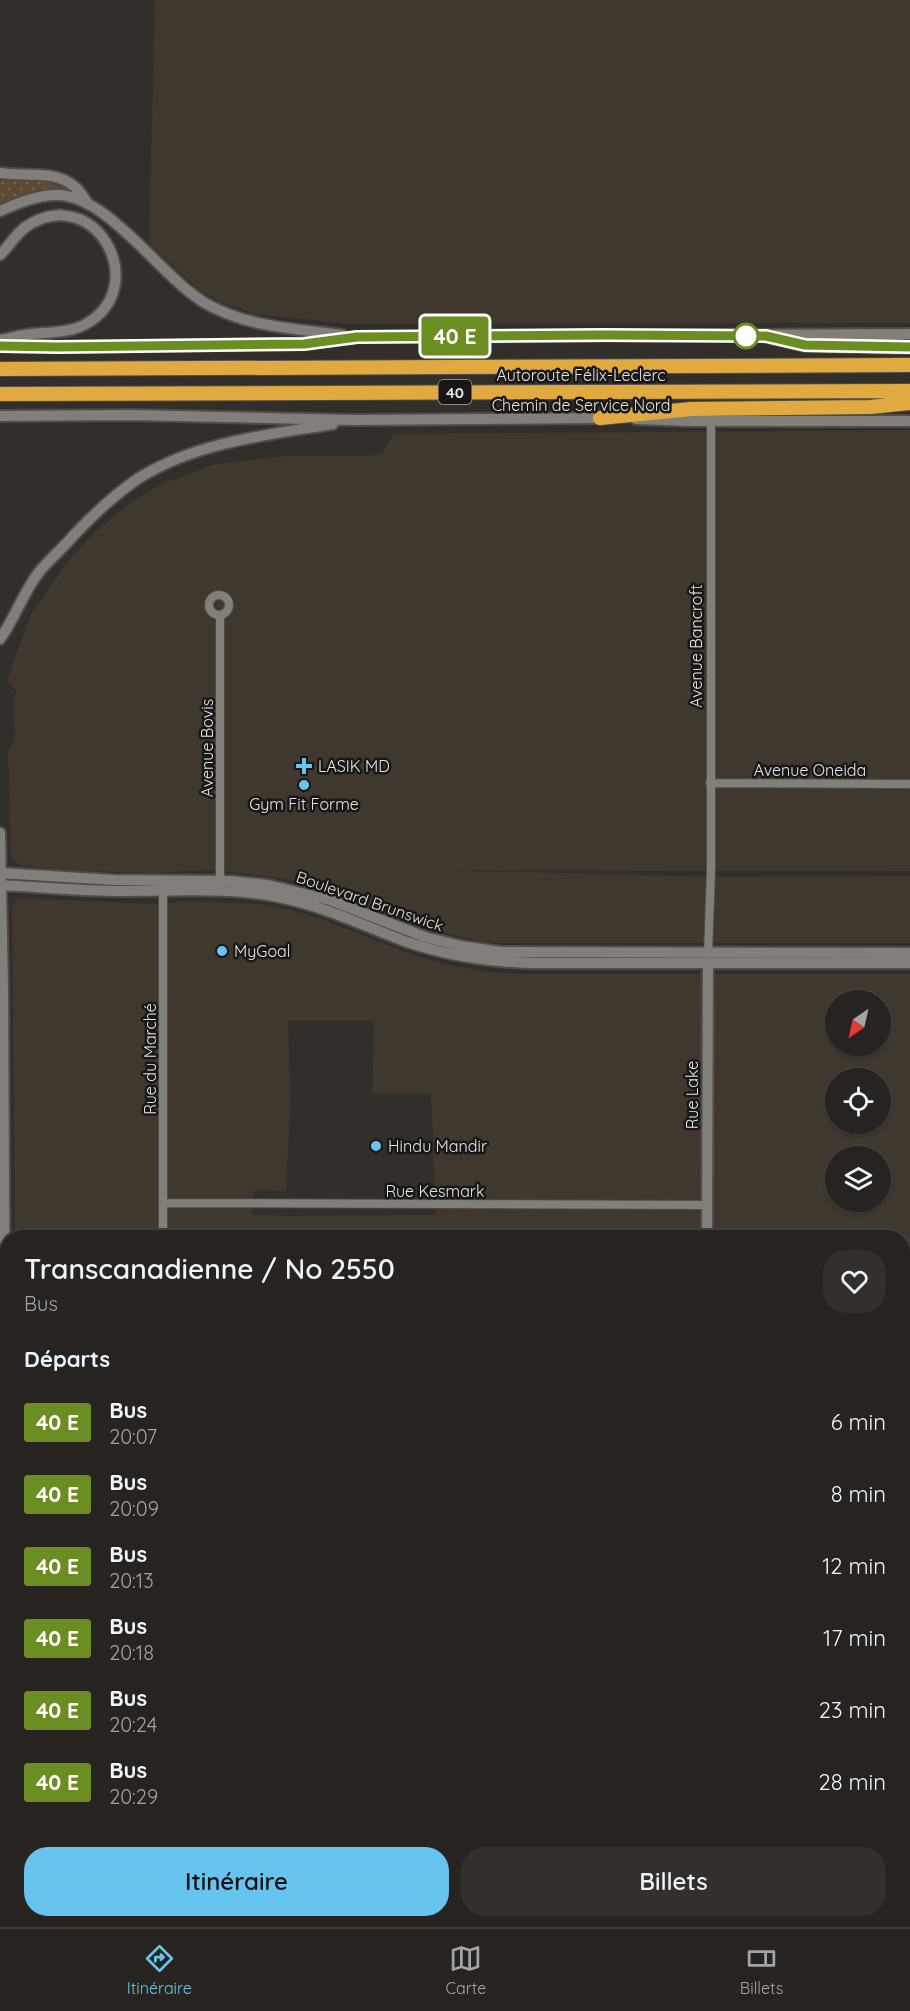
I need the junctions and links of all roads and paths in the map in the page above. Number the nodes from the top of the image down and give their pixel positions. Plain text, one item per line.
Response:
1 (0, 173) edge
2 (87, 202) junction
3 (0, 211) edge
4 (0, 255) edge
5 (910, 334) edge
6 (766, 336) junction
7 (357, 337) junction
8 (0, 340) edge
9 (0, 346) edge
10 (910, 348) edge
11 (910, 365) edge
12 (0, 369) edge
13 (910, 391) edge
14 (0, 394) edge
15 (910, 403) edge
16 (0, 416) edge
17 (600, 418) junction
18 (354, 420) junction
19 (711, 421) junction
20 (910, 421) edge
21 (220, 616) dead end
22 (0, 639) edge
23 (710, 783) junction
24 (910, 784) edge
25 (0, 833) edge
26 (1, 873) edge
27 (220, 881) junction
28 (1, 885) edge
29 (163, 886) junction
30 (910, 953) edge
31 (708, 958) junction
32 (910, 963) edge
33 (164, 1203) junction
34 (707, 1205) junction
35 (3, 1230) edge
36 (163, 1230) edge
37 (707, 1230) edge

1 - 2 main road
2 - 3 main road
2 - 7 main road
4 - 8 main road
5 - 6 main road
6 - 7 main road
6 - 10 highway
7 - 9 main road
11 - 12 highway, Autoroute Félix-Leclerc / 40
13 - 14 highway, Autoroute Félix-Leclerc / 40
15 - 17 highway
16 - 18 main road, Chemin de Service Nord
17 - 18 main road, Chemin de Service Nord
17 - 19 main road, Chemin de Service Nord
18 - 22 main road
19 - 20 main road, Chemin de Service Nord
19 - 23 street, Avenue Bancroft
21 - 27 street, Avenue Bovis
23 - 24 street, Avenue Oneida
23 - 31 street, Avenue Bancroft
25 - 26 main road
26 - 28 main road
26 - 29 main road, Boulevard Brunswick
27 - 29 main road, Boulevard Brunswick
27 - 31 main road, Boulevard Brunswick
28 - 29 main road, Boulevard Brunswick
28 - 35 main road
29 - 31 main road, Boulevard Brunswick
29 - 33 street, Rue du Marché
30 - 31 main road, Boulevard Brunswick
31 - 32 main road, Boulevard Brunswick
31 - 34 main road, Rue Lake
33 - 34 street, Rue Kesmark
33 - 36 street, Rue du Marché
34 - 37 main road, Rue Lake

